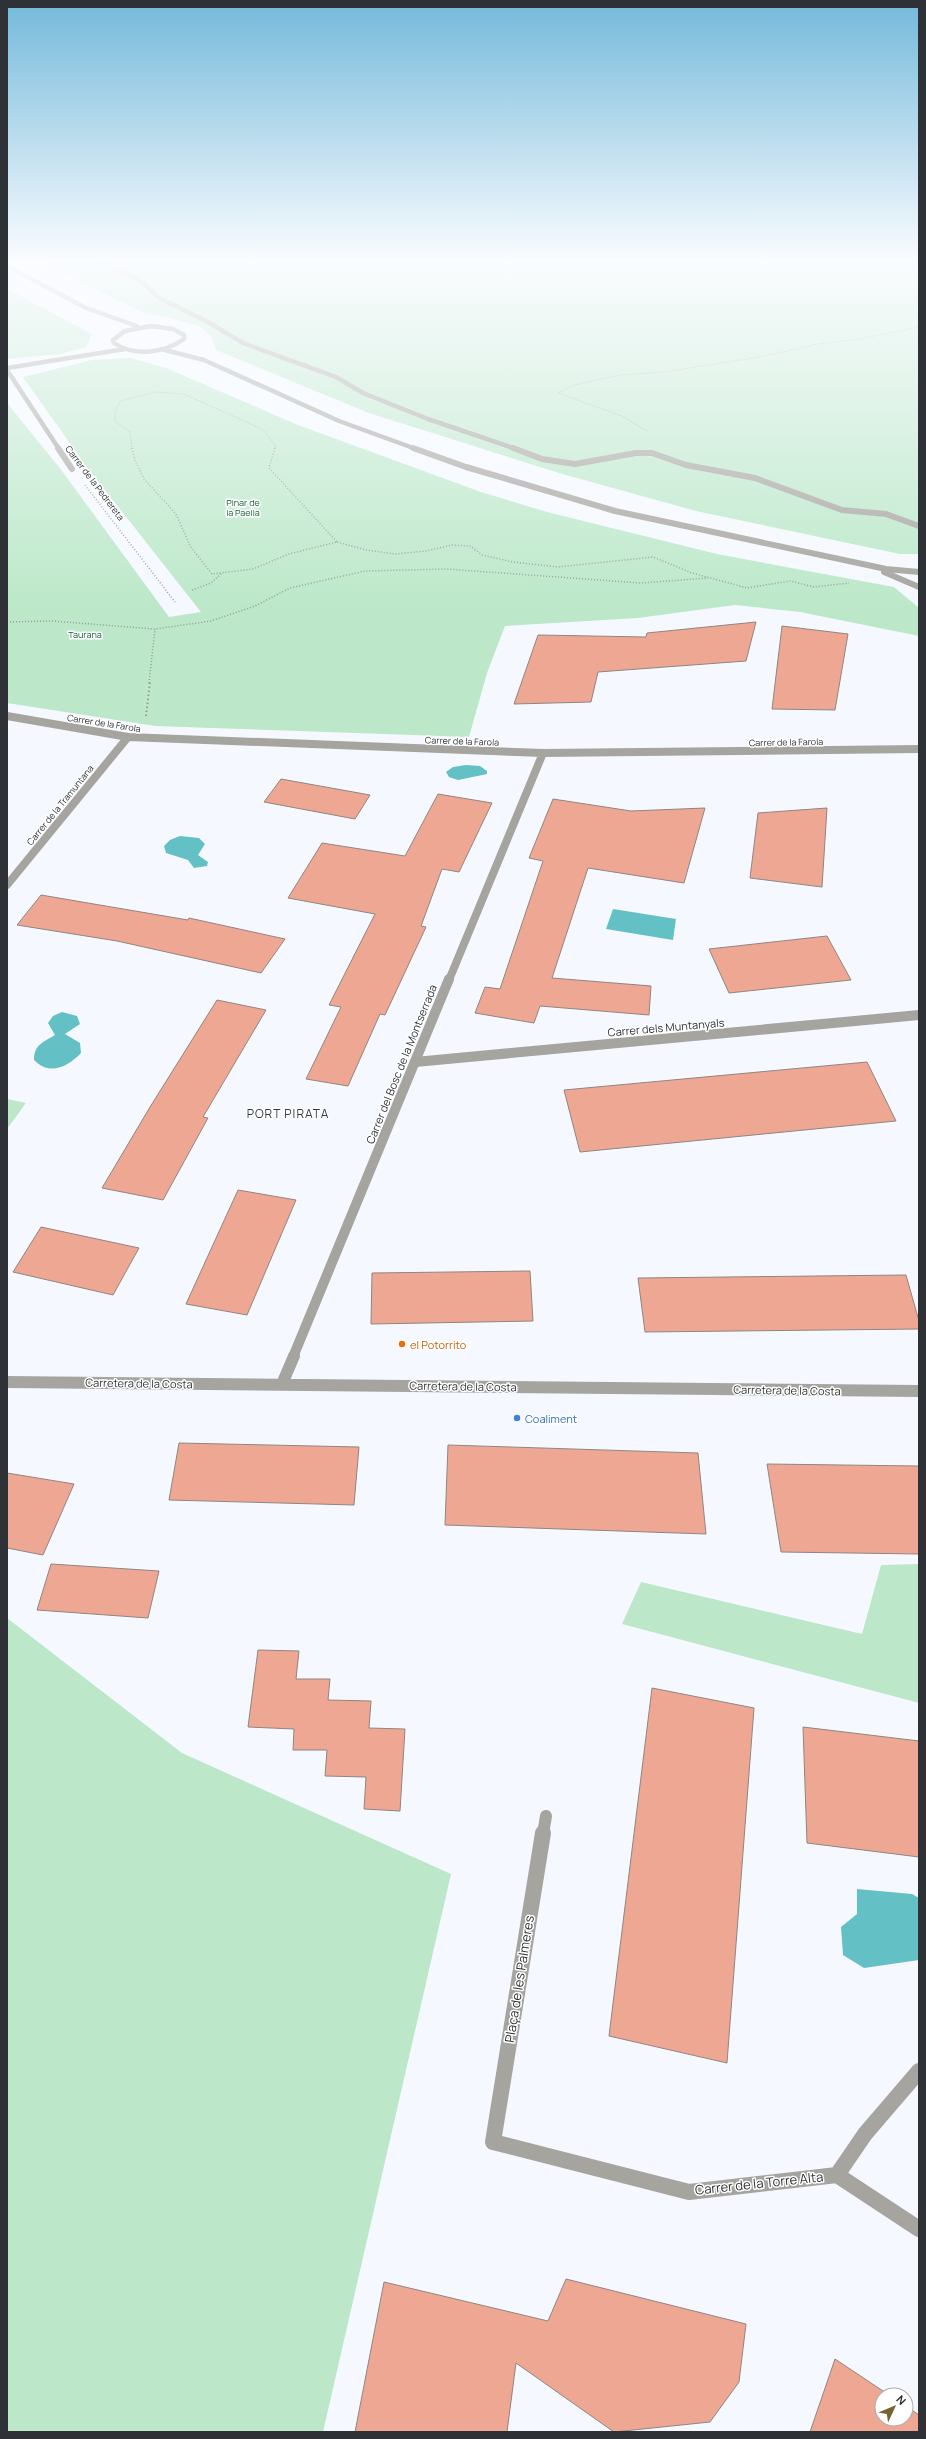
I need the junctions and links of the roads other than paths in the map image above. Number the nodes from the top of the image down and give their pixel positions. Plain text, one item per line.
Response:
1 (12, 377) edge
2 (241, 377) edge
3 (336, 377) edge
4 (72, 469) road end
5 (919, 526) edge
6 (869, 565) junction
7 (919, 572) edge
8 (919, 587) edge
9 (7, 716) edge
10 (128, 737) junction
11 (919, 749) edge
12 (543, 753) junction
13 (7, 885) edge
14 (919, 1015) edge
15 (415, 1062) junction
16 (7, 1382) edge
17 (282, 1384) junction
18 (919, 1391) edge
19 (546, 1816) dead end
20 (919, 2071) edge
21 (493, 2142) joint
22 (837, 2175) junction
23 (919, 2229) edge

1 - 4 street, Carrer de la Pedrereta
2 - 6 street
3 - 5 street
6 - 7 street
6 - 8 street
9 - 10 street, Carrer de la Farola
10 - 12 street, Carrer de la Farola
10 - 13 street, Carrer de la Tramuntana
11 - 12 street, Carrer de la Farola
12 - 15 street, Carrer del Bosc de la Montserrada
14 - 15 street, Carrer dels Muntanyals
15 - 17 street, Carrer del Bosc de la Montserrada
16 - 17 street, Carretera de la Costa
17 - 18 street, Carretera de la Costa
19 - 21 street, Plaça de les Palmeres
20 - 22 street
21 - 22 street, Carrer de la Torre Alta
22 - 23 street, Carrer de la Torre Alta

